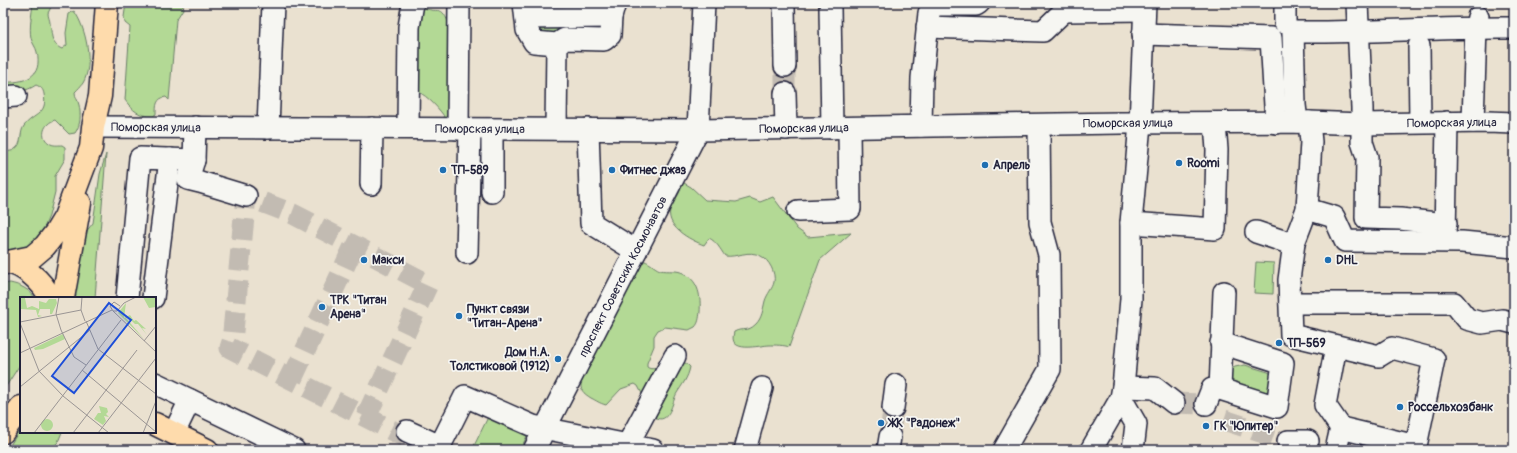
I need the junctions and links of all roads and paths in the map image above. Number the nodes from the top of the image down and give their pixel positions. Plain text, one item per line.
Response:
1 (107, 3) edge
2 (273, 3) edge
3 (413, 3) edge
4 (459, 3) edge
5 (699, 3) edge
6 (978, 3) edge
7 (1357, 3) edge
8 (784, 5) dead end
9 (1145, 6) edge
10 (1072, 7) edge
11 (830, 8) dead end
12 (525, 10) edge
13 (613, 10) edge
14 (1477, 22) junction
15 (927, 28) junction
16 (1514, 28) edge
17 (1359, 32) junction
18 (1143, 34) junction
19 (557, 44) junction
20 (1419, 46) dead end
21 (785, 66) tunnel mouth
22 (785, 93) tunnel mouth
23 (1303, 122) junction
24 (1420, 122) junction
25 (1447, 122) junction
26 (1474, 122) junction
27 (1215, 123) junction
28 (1276, 123) junction
29 (1514, 123) edge
30 (1140, 124) junction
31 (1362, 124) junction
32 (1039, 125) junction
33 (921, 126) junction
34 (94, 127) junction
35 (202, 127) junction
36 (268, 128) junction
37 (372, 128) junction
38 (408, 128) junction
39 (840, 128) junction
40 (464, 129) junction
41 (492, 129) junction
42 (556, 129) junction
43 (786, 129) junction
44 (588, 130) junction
45 (698, 130) junction
46 (88, 158) junction
47 (170, 159) junction
48 (197, 166) junction
49 (370, 184) dead end
50 (492, 192) dead end
51 (246, 196) dead end
52 (1306, 209) junction
53 (798, 211) dead end
54 (1132, 223) junction
55 (1256, 232) dead end
56 (1445, 233) junction
57 (1294, 243) junction
58 (1514, 248) edge
59 (636, 251) junction
60 (467, 253) dead end
61 (6, 263) edge
62 (1224, 292) dead end
63 (49, 297) edge
64 (63, 297) edge
65 (127, 297) edge
66 (153, 297) edge
67 (1290, 303) junction
68 (1514, 323) edge
69 (1221, 343) junction
70 (1336, 346) junction
71 (675, 356) dead end
72 (156, 383) edge
73 (896, 385) dead end
74 (762, 388) dead end
75 (1220, 389) junction
76 (1122, 393) junction
77 (190, 400) junction
78 (1174, 403) tunnel mouth
79 (1206, 404) dead end
80 (20, 406) edge
81 (20, 407) edge
82 (893, 408) tunnel mouth
83 (3, 413) edge
84 (164, 428) edge
85 (544, 428) junction
86 (1341, 428) junction
87 (3, 432) edge
88 (406, 434) tunnel mouth
89 (643, 448) edge
90 (438, 449) edge
91 (207, 450) edge
92 (294, 450) edge
93 (534, 450) edge
94 (745, 450) edge
95 (1004, 450) edge
96 (1091, 450) edge
97 (1133, 450) edge
98 (1336, 450) edge

1 - 34 main road
2 - 36 street
3 - 38 street
4 - 40 street
5 - 45 street, проспект Советских Космонавтов
6 - 15 street
7 - 17 street
8 - 21 street
9 - 10 street
9 - 18 street
10 - 15 street
11 - 39 street
12 - 13 street
12 - 19 street
13 - 19 street
14 - 16 street
14 - 17 street
14 - 26 street
15 - 33 street
17 - 23 street
17 - 31 street
18 - 28 street
18 - 30 street
19 - 42 street
20 - 24 street
22 - 43 street
23 - 28 street, Поморская улица
23 - 31 street, Поморская улица
23 - 52 street
24 - 25 street, Поморская улица
24 - 31 street, Поморская улица
25 - 26 street, Поморская улица
25 - 56 street
26 - 29 street, Поморская улица
27 - 28 street, Поморская улица
27 - 30 street, Поморская улица
27 - 54 street
30 - 32 street, Поморская улица
30 - 54 street
31 - 56 street
32 - 33 street, Поморская улица
32 - 95 street
33 - 39 street, Поморская улица
34 - 35 street, Поморская улица
34 - 46 main road
35 - 36 street, Поморская улица
35 - 48 street
36 - 37 street, Поморская улица
37 - 38 street, Поморская улица
37 - 49 street
38 - 40 street, Поморская улица
39 - 43 street, Поморская улица
39 - 53 street
40 - 41 street, Поморская улица
40 - 60 street
41 - 42 street, Поморская улица
41 - 50 street
42 - 44 street, Поморская улица
43 - 45 street, Поморская улица
44 - 45 street, Поморская улица
44 - 59 street
45 - 59 street, проспект Советских Космонавтов
46 - 61 main road
46 - 64 main road
47 - 48 street
47 - 65 street
47 - 66 street
48 - 51 street
52 - 56 street
52 - 57 street
54 - 76 street
55 - 57 street
56 - 58 street
57 - 67 street
59 - 85 street, проспект Советских Космонавтов
61 - 63 main road
62 - 69 street
67 - 68 street
67 - 70 street
69 - 75 street
69 - 75 street
70 - 86 street
70 - 86 street
71 - 89 street
72 - 77 street
73 - 82 street
74 - 94 street
75 - 79 street
76 - 78 street
76 - 96 street
76 - 97 street
77 - 84 street
77 - 92 street
80 - 83 main road
81 - 87 main road
84 - 91 main road
85 - 89 street
85 - 90 street
85 - 93 street, проспект Советских Космонавтов
86 - 98 street
88 - 90 street

